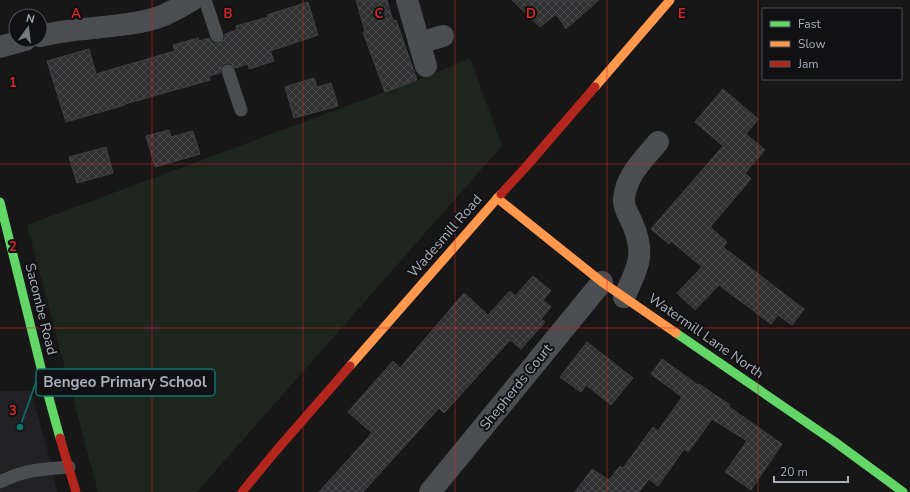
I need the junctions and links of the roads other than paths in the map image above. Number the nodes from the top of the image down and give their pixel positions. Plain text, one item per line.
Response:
1 (192, 0) edge
2 (205, 0) edge
3 (407, 0) edge
4 (670, 0) edge
5 (48, 34) edge
6 (217, 36) dead end
7 (443, 36) dead end
8 (419, 43) junction
9 (426, 66) dead end
10 (228, 71) dead end
11 (241, 110) dead end
12 (658, 142) dead end
13 (497, 198) junction
14 (0, 202) edge
15 (602, 282) junction
16 (624, 297) junction
17 (68, 467) junction
18 (0, 482) edge
19 (76, 492) edge
20 (242, 492) edge
21 (430, 492) edge
22 (903, 492) edge

1 - 5 street
2 - 6 lane
3 - 8 street
4 - 13 street, Wadesmill Road
7 - 8 street
8 - 9 street
10 - 11 lane
12 - 16 street
13 - 15 street, Watermill Lane North
13 - 20 street, Wadesmill Road
14 - 17 street, Sacombe Road
15 - 16 street, Watermill Lane North
15 - 21 street, Shepherds Court
16 - 22 street, Watermill Lane North
17 - 18 lane
17 - 19 street, Sacombe Road

